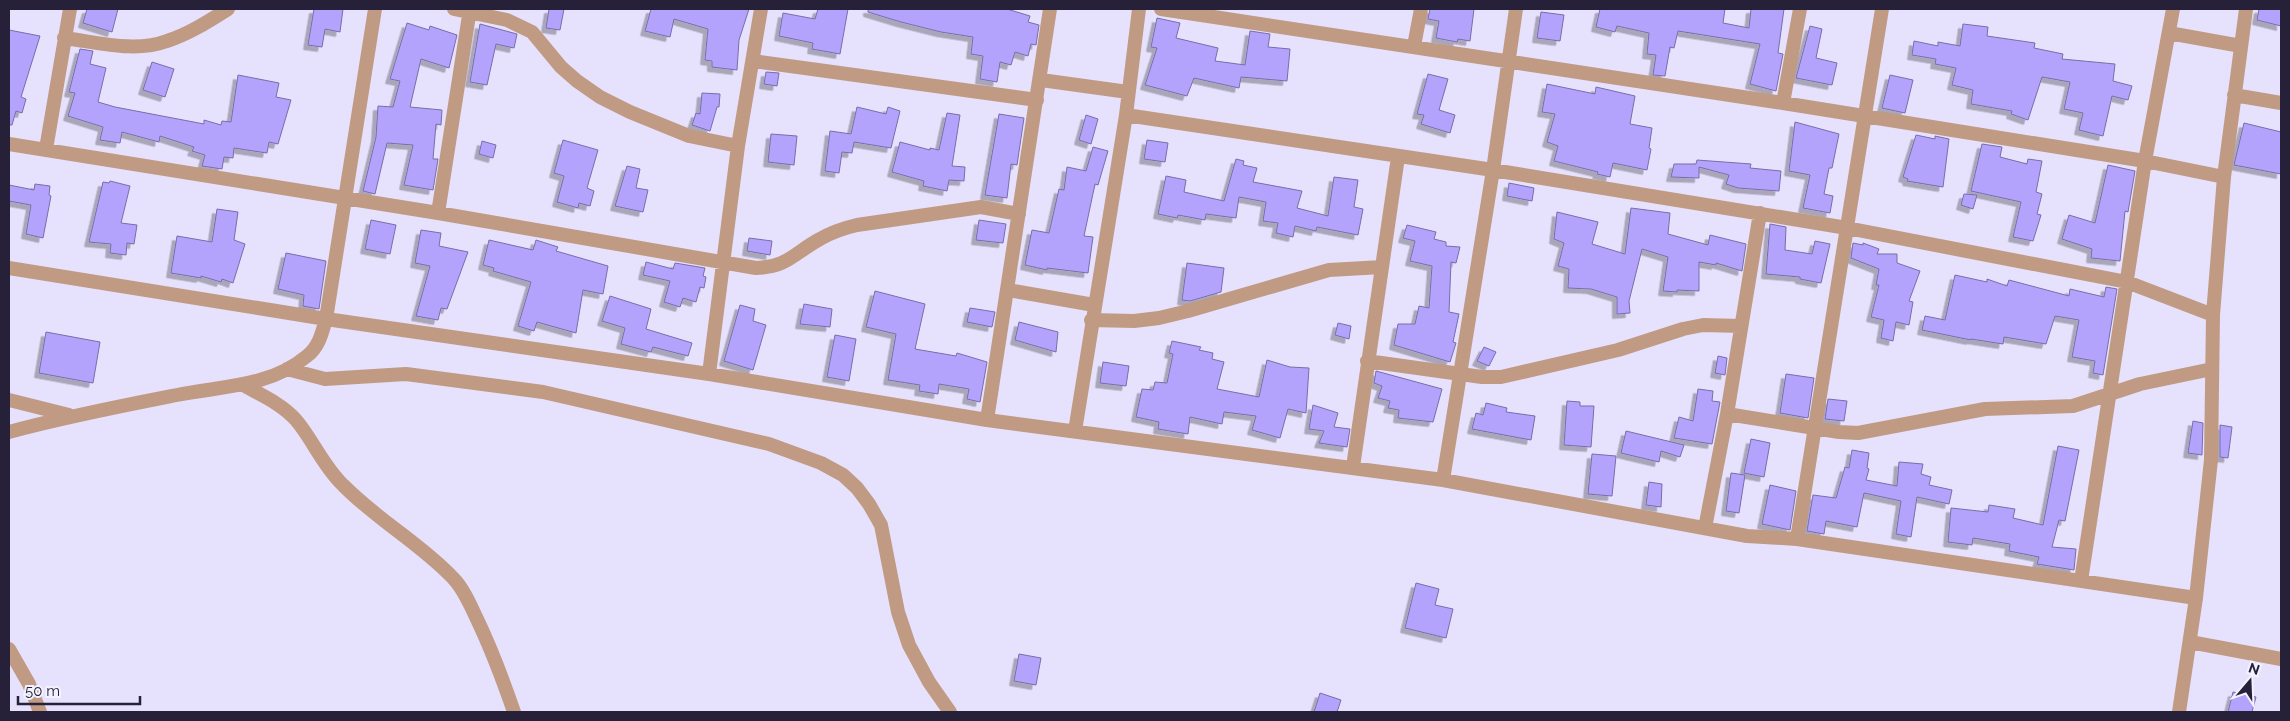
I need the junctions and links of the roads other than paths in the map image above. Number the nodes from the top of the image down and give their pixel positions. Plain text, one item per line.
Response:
1 (70, 9) edge
2 (228, 9) edge
3 (375, 9) edge
4 (454, 9) edge
5 (762, 9) edge
6 (1050, 9) edge
7 (1139, 9) edge
8 (1161, 9) edge
9 (1421, 9) edge
10 (1516, 9) edge
11 (1800, 9) edge
12 (1882, 9) edge
13 (2173, 9) edge
14 (2246, 9) edge
15 (470, 10) edge
16 (2169, 33) junction
17 (64, 38) junction
18 (1414, 46) junction
19 (2241, 46) junction
20 (1508, 60) junction
21 (753, 61) junction
22 (1041, 80) junction
23 (1128, 92) junction
24 (2234, 95) junction
25 (1037, 100) junction
26 (1784, 103) junction
27 (2281, 103) edge
28 (1126, 115) junction
29 (1865, 117) junction
30 (9, 144) edge
31 (738, 146) junction
32 (46, 150) junction
33 (1398, 157) junction
34 (2145, 161) junction
35 (1493, 170) junction
36 (2224, 177) junction
37 (346, 199) junction
38 (438, 213) junction
39 (1019, 214) junction
40 (1760, 214) junction
41 (1847, 228) junction
42 (724, 262) junction
43 (1382, 267) junction
44 (9, 268) edge
45 (2127, 282) junction
46 (1008, 290) junction
47 (1094, 305) junction
48 (2213, 315) junction
49 (326, 320) junction
50 (1091, 320) junction
51 (1741, 326) junction
52 (1367, 361) junction
53 (287, 370) junction
54 (2212, 370) junction
55 (1460, 373) junction
56 (709, 374) junction
57 (243, 385) junction
58 (2111, 393) junction
59 (9, 400) edge
60 (1727, 414) junction
61 (71, 416) junction
62 (987, 420) junction
63 (1815, 428) junction
64 (1075, 431) junction
65 (9, 432) edge
66 (1353, 467) junction
67 (1444, 480) junction
68 (1706, 528) junction
69 (1797, 539) junction
70 (2081, 581) junction
71 (2196, 598) junction
72 (2190, 642) junction
73 (9, 649) edge
74 (2281, 659) edge
75 (40, 712) edge
76 (514, 712) edge
77 (950, 712) edge
78 (2179, 712) edge

1 - 17 street
2 - 17 street
3 - 37 street
4 - 15 street
5 - 21 street
6 - 22 street
7 - 23 street
8 - 18 street
9 - 18 street
10 - 20 street
11 - 26 street
12 - 29 street
13 - 16 street
14 - 19 street
15 - 31 street
15 - 38 street
16 - 19 street
16 - 34 street
17 - 32 street
18 - 20 street
19 - 24 street
20 - 26 street
20 - 35 street
21 - 25 street
21 - 31 street
22 - 23 street
22 - 25 street
23 - 28 street
24 - 27 street
24 - 36 street
25 - 39 street
26 - 29 street
28 - 33 street
28 - 47 street
29 - 34 street
29 - 41 street
30 - 32 street
31 - 42 street
32 - 37 street
33 - 35 street
33 - 43 street
34 - 36 street
34 - 45 street
35 - 40 street
35 - 55 street
36 - 48 street
37 - 38 street
37 - 49 street
38 - 42 street
39 - 42 street
39 - 46 street
40 - 41 street
40 - 51 street
41 - 45 street
41 - 63 street
42 - 56 street
43 - 50 street
43 - 52 street
44 - 49 street
45 - 48 street
45 - 58 street
46 - 47 street
46 - 62 street
47 - 50 street
48 - 54 street
49 - 53 street
49 - 56 street
50 - 64 street
51 - 55 street
51 - 60 street
52 - 55 street
52 - 66 street
53 - 57 street
53 - 77 street
54 - 58 street
54 - 71 street
55 - 67 street
56 - 62 street
57 - 61 street
57 - 76 street
58 - 63 street
58 - 70 street
59 - 61 street
60 - 63 street
60 - 68 street
61 - 65 street
62 - 64 street
63 - 69 street
64 - 66 street
66 - 67 street
67 - 68 street
68 - 69 street
69 - 70 street
70 - 71 street
71 - 72 street
72 - 74 street
72 - 78 street
73 - 75 street

